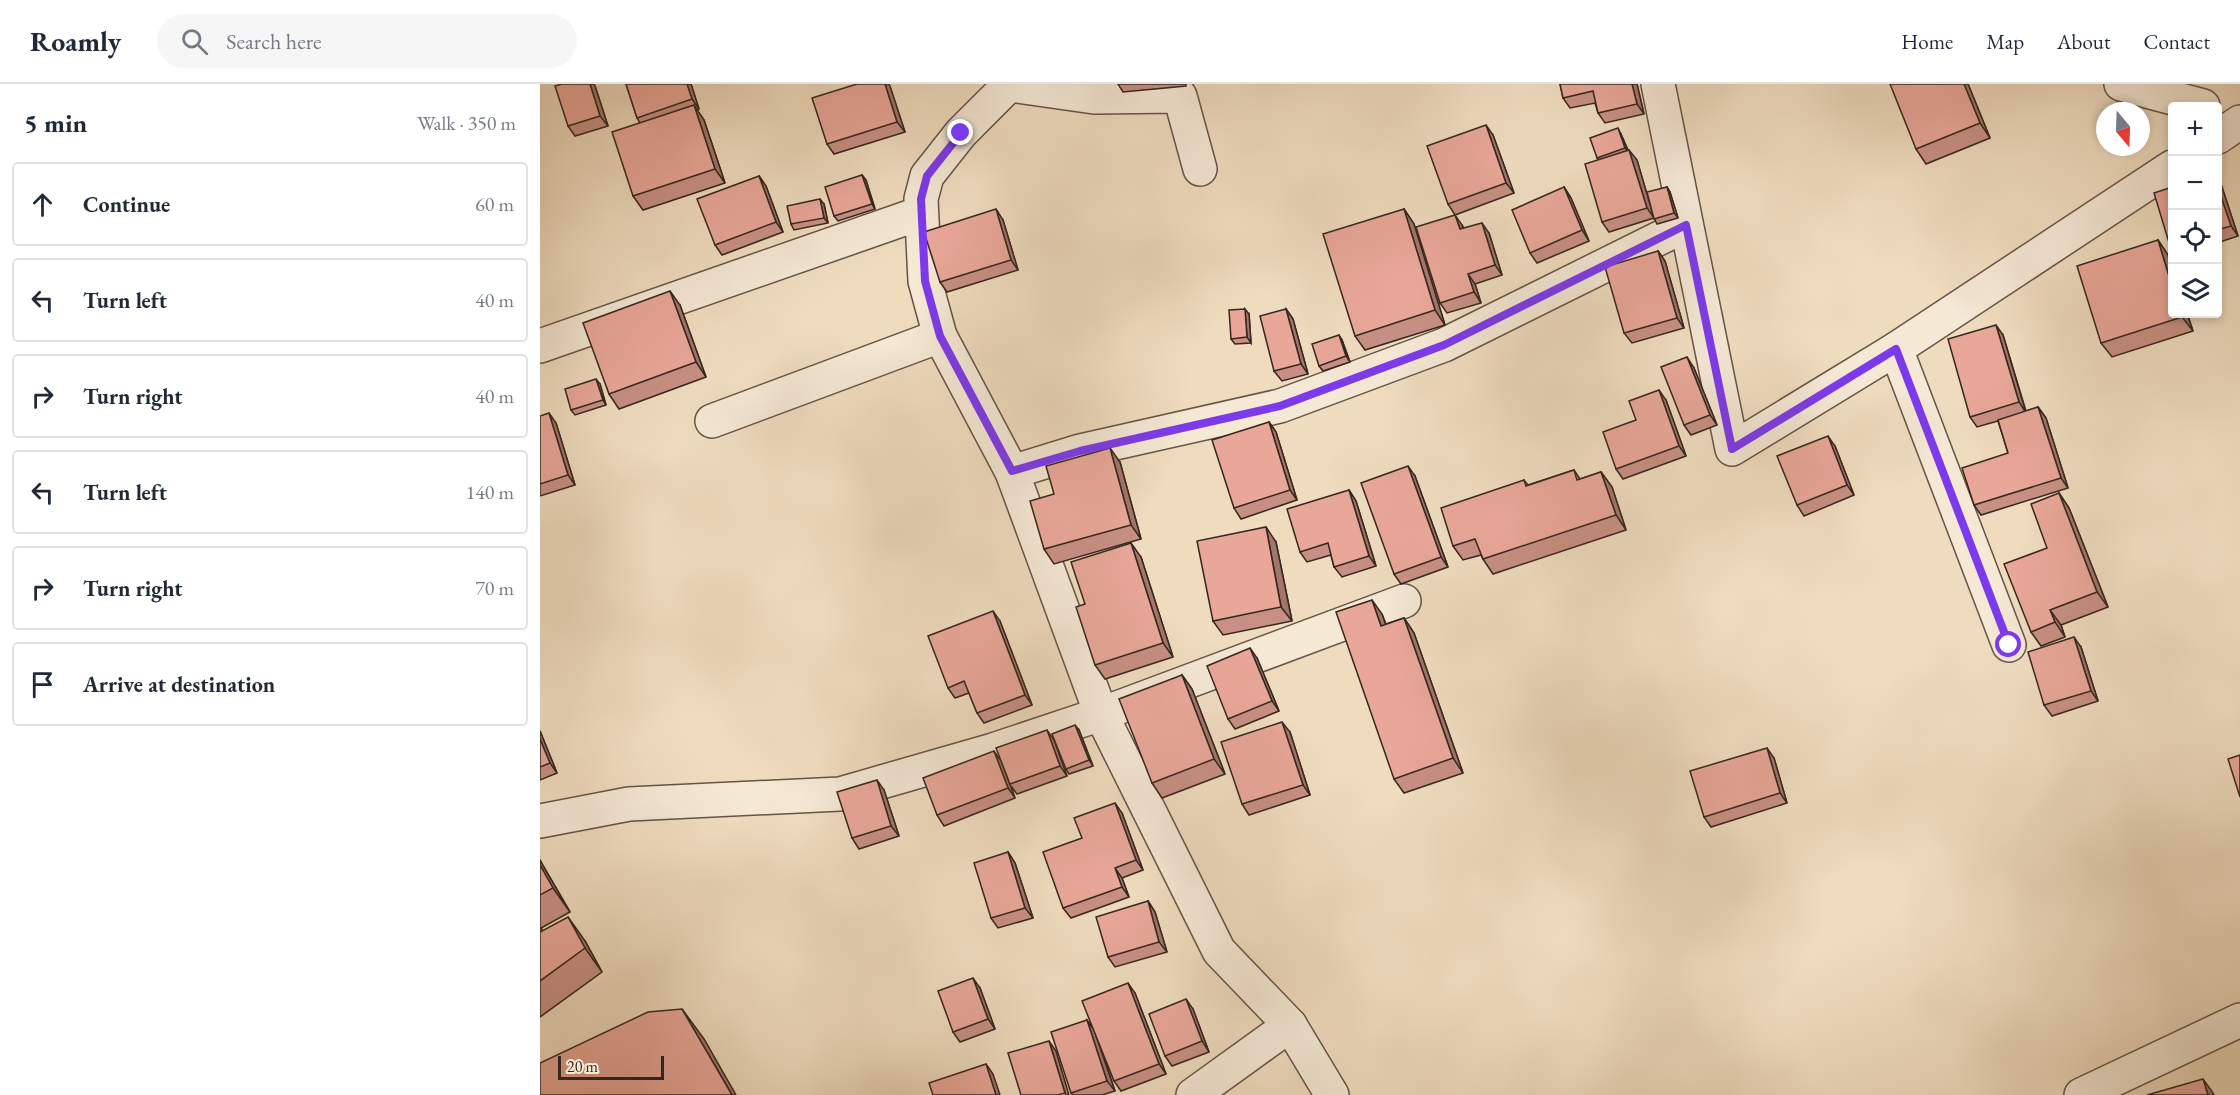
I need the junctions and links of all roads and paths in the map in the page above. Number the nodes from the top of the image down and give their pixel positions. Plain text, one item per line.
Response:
1 (1658, 84) edge
2 (2121, 84) edge
3 (1010, 85) edge
4 (2188, 102) edge
5 (2222, 112) edge
6 (2240, 117) edge
7 (2240, 122) edge
8 (2222, 134) edge
9 (1200, 169) dead end
10 (2168, 170) edge
11 (921, 213) junction
12 (1686, 225) junction
13 (940, 336) junction
14 (540, 346) edge
15 (1896, 349) junction
16 (712, 421) dead end
17 (1012, 471) junction
18 (1404, 601) dead end
19 (2009, 645) dead end
20 (1101, 714) junction
21 (540, 821) edge
22 (2240, 1020) edge
23 (1290, 1025) junction
24 (1193, 1095) edge
25 (1332, 1095) edge
26 (2081, 1095) edge

1 - 12 street
2 - 4 street
3 - 9 street
3 - 11 street
5 - 6 street
7 - 8 street
10 - 15 street
11 - 13 street
11 - 14 street
12 - 15 street
12 - 17 street
13 - 16 street
13 - 17 street
15 - 19 street
17 - 20 street
18 - 20 street
20 - 21 street
20 - 23 street
22 - 26 street
23 - 24 street
23 - 25 street

